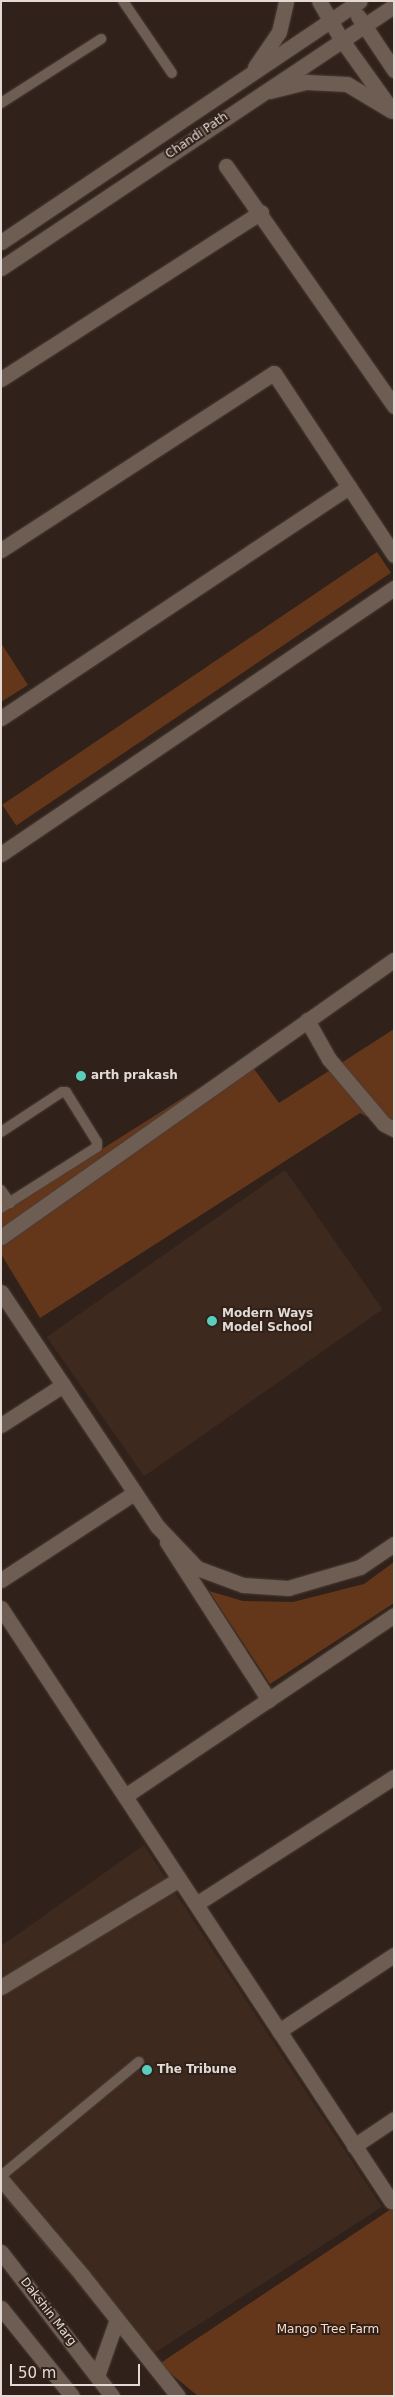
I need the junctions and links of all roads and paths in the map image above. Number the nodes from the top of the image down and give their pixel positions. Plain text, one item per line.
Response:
1 (123, 1) edge
2 (286, 1) edge
3 (318, 1) edge
4 (353, 3) edge
5 (394, 6) edge
6 (331, 20) junction
7 (362, 25) junction
8 (101, 39) dead end
9 (341, 39) junction
10 (394, 70) edge
11 (172, 73) dead end
12 (250, 74) junction
13 (260, 94) junction
14 (1, 103) edge
15 (393, 112) edge
16 (226, 166) dead end
17 (261, 212) junction
18 (1, 242) edge
19 (1, 268) edge
20 (1, 379) edge
21 (394, 406) edge
22 (349, 487) junction
23 (1, 550) edge
24 (394, 555) edge
25 (394, 588) edge
26 (1, 718) edge
27 (1, 854) edge
28 (394, 960) edge
29 (306, 1020) junction
30 (394, 1129) edge
31 (1, 1132) edge
32 (1, 1190) edge
33 (6, 1206) edge
34 (1, 1237) edge
35 (1, 1292) edge
36 (63, 1385) junction
37 (1, 1425) edge
38 (134, 1493) junction
39 (157, 1526) junction
40 (394, 1544) edge
41 (1, 1580) edge
42 (1, 1608) edge
43 (394, 1615) edge
44 (269, 1700) junction
45 (394, 1778) edge
46 (125, 1796) junction
47 (179, 1879) junction
48 (196, 1904) junction
49 (394, 1955) edge
50 (1, 1987) edge
51 (279, 2031) junction
52 (139, 2062) dead end
53 (394, 2119) edge
54 (354, 2146) junction
55 (1, 2177) edge
56 (390, 2201) dead end
57 (1, 2252) edge
58 (1, 2308) edge
59 (117, 2319) junction
60 (97, 2376) junction
61 (72, 2396) edge
62 (112, 2396) edge
63 (178, 2396) edge

1 - 11 lane
2 - 12 street
3 - 6 street
4 - 6 street, Chandi Path
4 - 7 street
5 - 7 street, Chandi Path
6 - 9 street
6 - 12 street, Chandi Path
7 - 9 street, Chandi Path
7 - 10 street
8 - 14 lane
9 - 13 street, Chandi Path
9 - 15 street
12 - 18 street, Chandi Path
13 - 15 street
13 - 19 street, Chandi Path
16 - 17 street
17 - 20 street
17 - 21 street
22 - 23 street
22 - 24 street
22 - 26 street
25 - 27 street
28 - 29 street
29 - 30 street
29 - 34 street
31 - 33 lane
32 - 33 lane
35 - 36 street
36 - 37 street
36 - 38 street
38 - 39 street
38 - 41 street
39 - 40 street
39 - 44 street
42 - 46 street
43 - 44 street
44 - 46 street
45 - 48 street
46 - 47 street
47 - 48 street
47 - 50 street
48 - 51 street
49 - 51 street
51 - 54 street
52 - 55 lane
53 - 54 street
54 - 56 street
55 - 59 street
57 - 60 street, Dakshin Marg
58 - 61 street
59 - 60 street
59 - 63 street
60 - 62 street, Dakshin Marg

